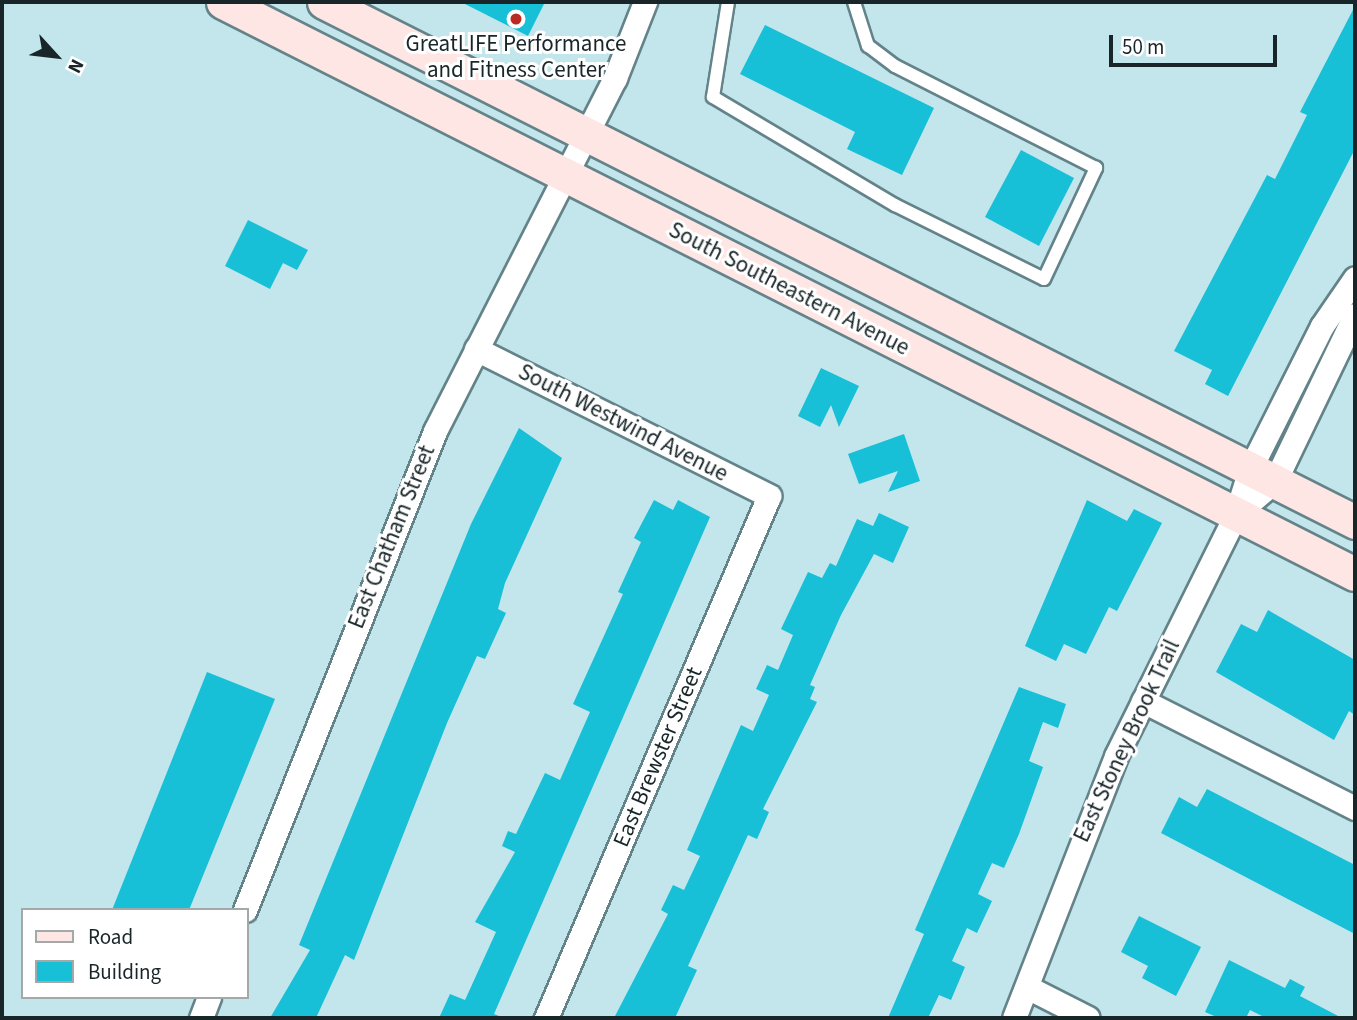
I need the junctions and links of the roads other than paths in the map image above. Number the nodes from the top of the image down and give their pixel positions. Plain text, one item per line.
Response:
1 (223, 2) edge
2 (324, 2) edge
3 (645, 2) edge
4 (728, 2) edge
5 (854, 2) edge
6 (586, 135) junction
7 (564, 175) junction
8 (1355, 278) edge
9 (1355, 315) edge
10 (476, 349) junction
11 (1263, 475) junction
12 (769, 496) joint
13 (1236, 514) junction
14 (1355, 522) edge
15 (1355, 574) edge
16 (1143, 701) junction
17 (1355, 808) edge
18 (246, 908) edge
19 (1027, 987) junction
20 (208, 999) edge
21 (201, 1018) edge
22 (547, 1018) edge
23 (1014, 1018) edge
24 (1088, 1018) edge

1 - 7 main road, South Southeastern Avenue
2 - 6 main road, South Southeastern Avenue
3 - 6 street, East Chatham Street
4 - 5 lane
6 - 7 street, East Chatham Street
6 - 11 main road, South Southeastern Avenue
7 - 10 street, East Chatham Street
7 - 13 main road, South Southeastern Avenue
8 - 11 street
9 - 11 street
10 - 12 street, South Westwind Avenue
10 - 18 street, East Chatham Street
11 - 13 street
11 - 14 main road, South Southeastern Avenue
12 - 22 street, East Brewster Street
13 - 15 main road, South Southeastern Avenue
13 - 16 street, East Stoney Brook Trail
16 - 17 street
16 - 19 street, East Stoney Brook Trail
19 - 23 street, East Stoney Brook Trail
19 - 24 street
20 - 21 street

